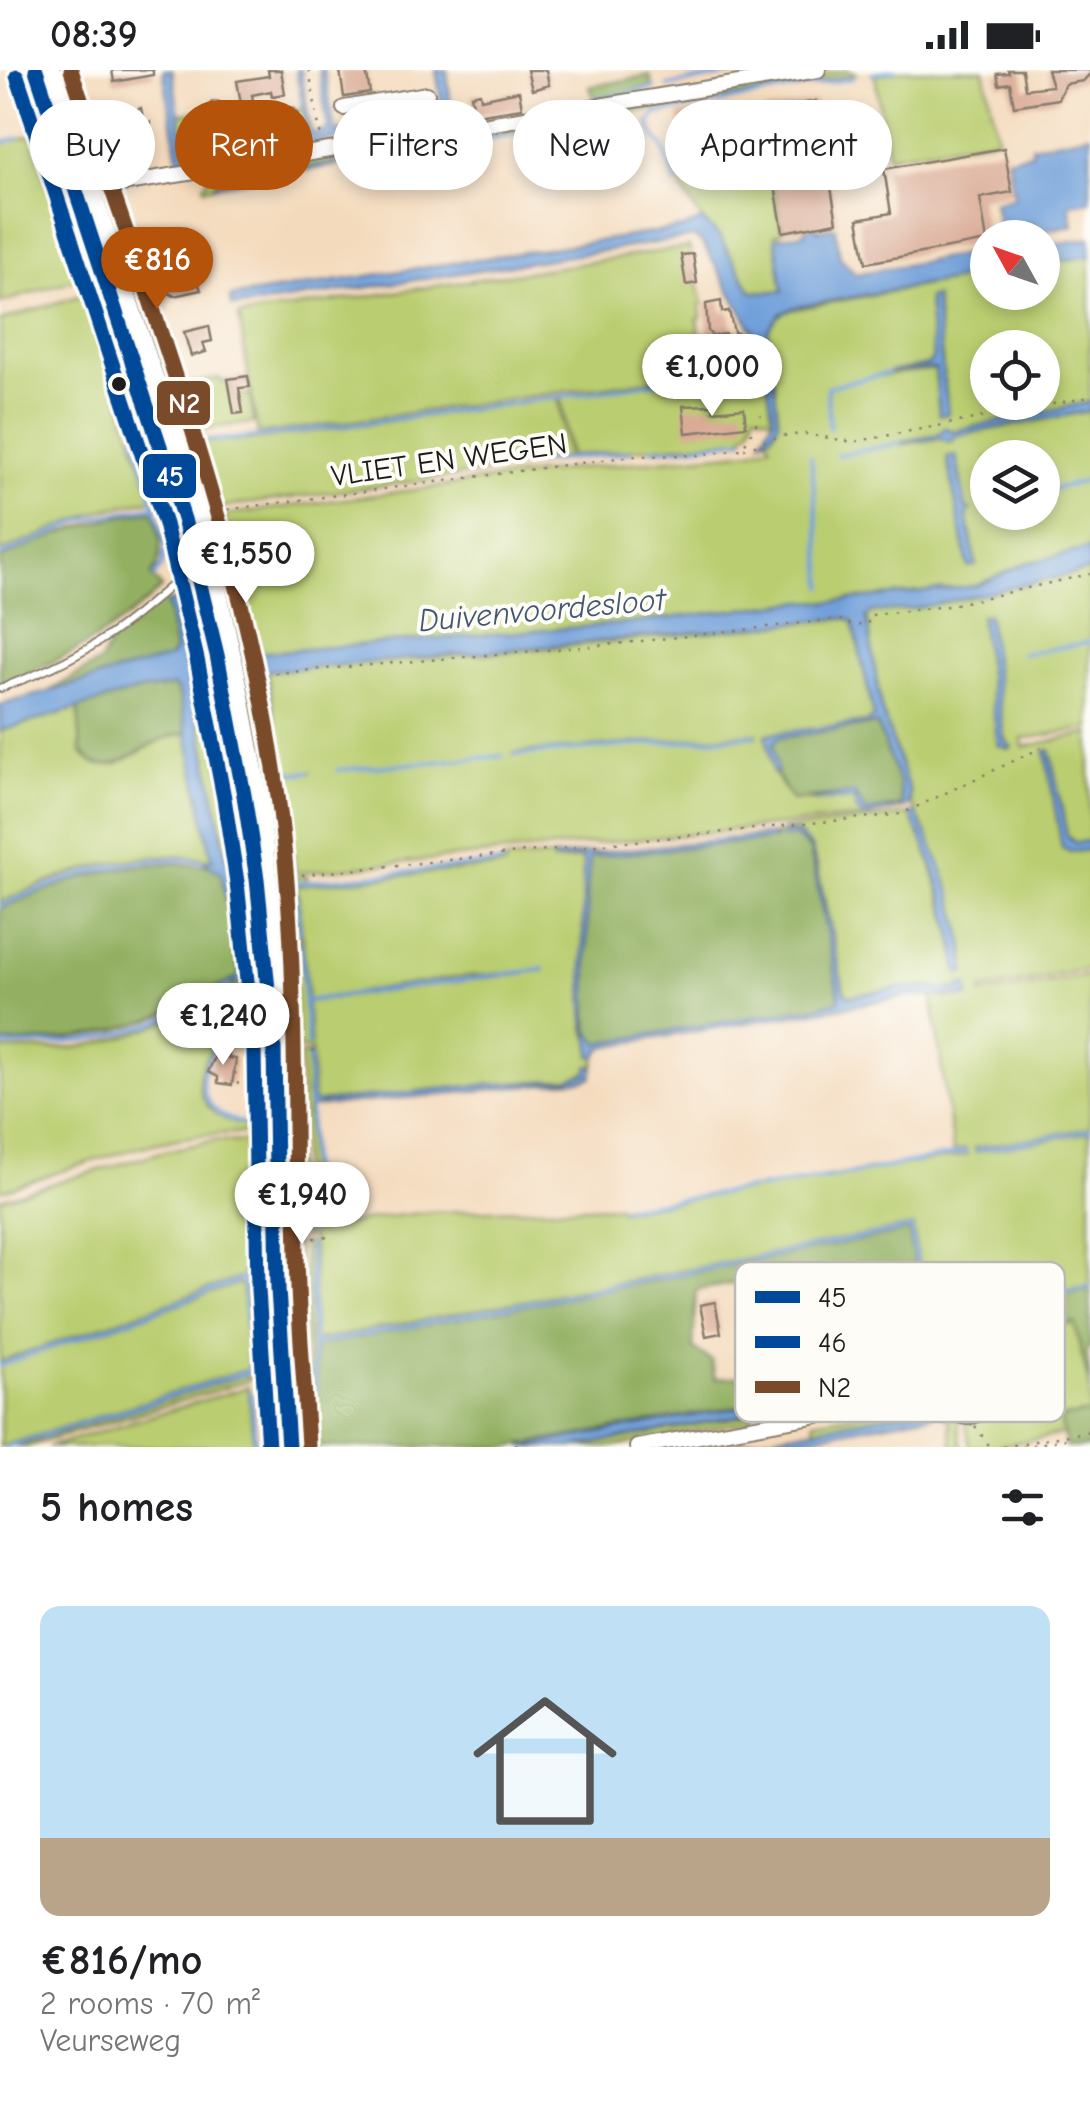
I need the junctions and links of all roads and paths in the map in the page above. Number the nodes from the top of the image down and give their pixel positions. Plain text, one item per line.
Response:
1 (20, 70) edge
2 (36, 70) edge
3 (50, 70) edge
4 (310, 70) edge
5 (818, 70) edge
6 (426, 94) dead end
7 (394, 100) edge
8 (493, 122) edge
9 (319, 129) dead end
10 (175, 177) edge
11 (79, 198) junction
12 (1090, 396) edge
13 (761, 416) dead end
14 (134, 419) dead end
15 (742, 449) junction
16 (151, 470) dead end
17 (199, 515) junction
18 (196, 573) junction
19 (1090, 574) edge
20 (223, 667) junction
21 (0, 688) edge
22 (1041, 748) dead end
23 (268, 878) junction
24 (274, 1050) junction
25 (322, 1050) dead end
26 (235, 1072) dead end
27 (255, 1083) junction
28 (331, 1237) dead end
29 (277, 1240) junction
30 (777, 1422) edge
31 (972, 1422) edge
32 (1090, 1431) edge
33 (1065, 1439) dead end
34 (1028, 1444) edge
35 (270, 1447) edge
36 (288, 1447) edge
37 (638, 1447) edge
38 (990, 1447) edge
39 (1003, 1447) edge
40 (1022, 1447) edge

1 - 11 path
1 - 14 path
2 - 11 main road
3 - 11 main road
4 - 9 path
5 - 8 street
6 - 7 street
10 - 11 street
11 - 17 main road
11 - 18 main road
12 - 15 path, VLIET EN WEGEN
13 - 15 path
15 - 17 path, VLIET EN WEGEN
16 - 18 path
17 - 18 main road
18 - 20 main road
18 - 21 lane
19 - 20 path
20 - 23 main road
20 - 24 main road
20 - 27 path
22 - 23 path
23 - 24 main road
24 - 25 path
24 - 29 main road
26 - 27 path
27 - 35 path
28 - 29 path
29 - 36 main road
30 - 37 street
31 - 38 path
32 - 34 path
33 - 34 path
34 - 39 path
34 - 40 path

